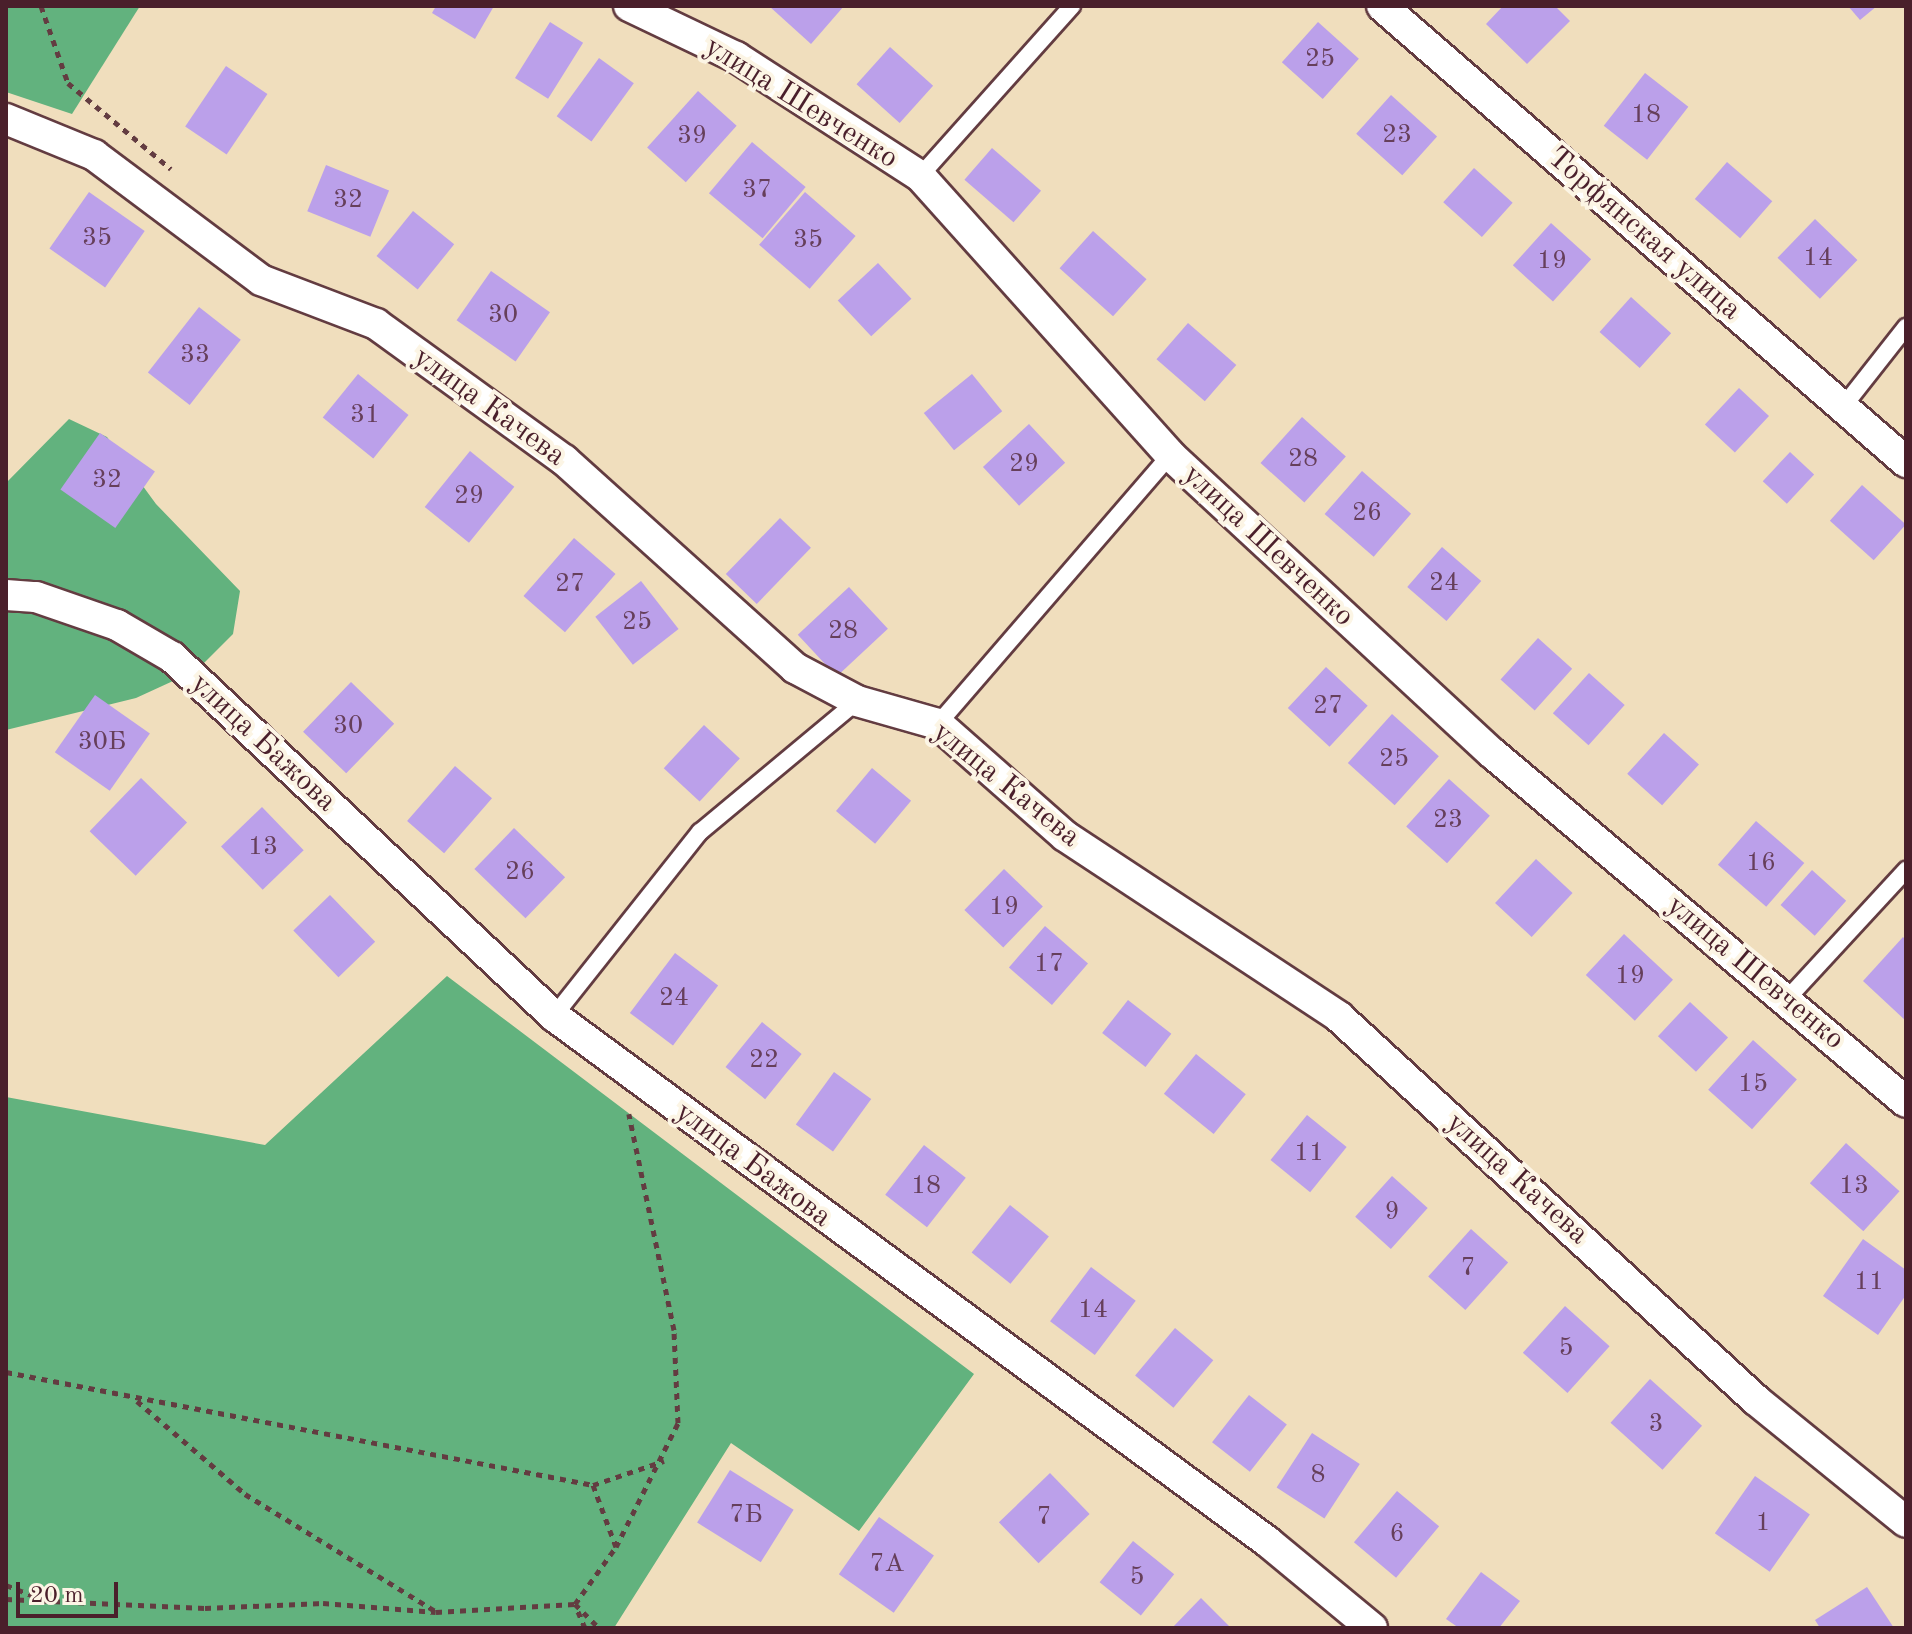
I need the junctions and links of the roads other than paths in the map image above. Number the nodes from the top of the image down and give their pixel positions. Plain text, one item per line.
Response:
1 (629, 6) edge
2 (1072, 6) edge
3 (1382, 6) edge
4 (6, 119) edge
5 (920, 176) junction
6 (1906, 327) edge
7 (1843, 407) junction
8 (1170, 455) junction
9 (1906, 462) edge
10 (6, 595) edge
11 (857, 701) junction
12 (938, 724) junction
13 (1906, 870) edge
14 (1787, 999) junction
15 (554, 1016) junction
16 (1906, 1102) edge
17 (1906, 1522) edge
18 (1372, 1628) edge

1 - 5 street, улица Шевченко
2 - 5 lane
3 - 7 street, Торфянская улица
4 - 11 street, улица Качева
5 - 8 street, улица Шевченко
6 - 7 lane
7 - 9 street, Торфянская улица
8 - 12 lane
8 - 14 street, улица Шевченко
10 - 15 street, улица Бажова
11 - 12 street, улица Качева
11 - 15 lane
12 - 17 street, улица Качева
13 - 14 lane
14 - 16 street, улица Шевченко
15 - 18 street, улица Бажова

